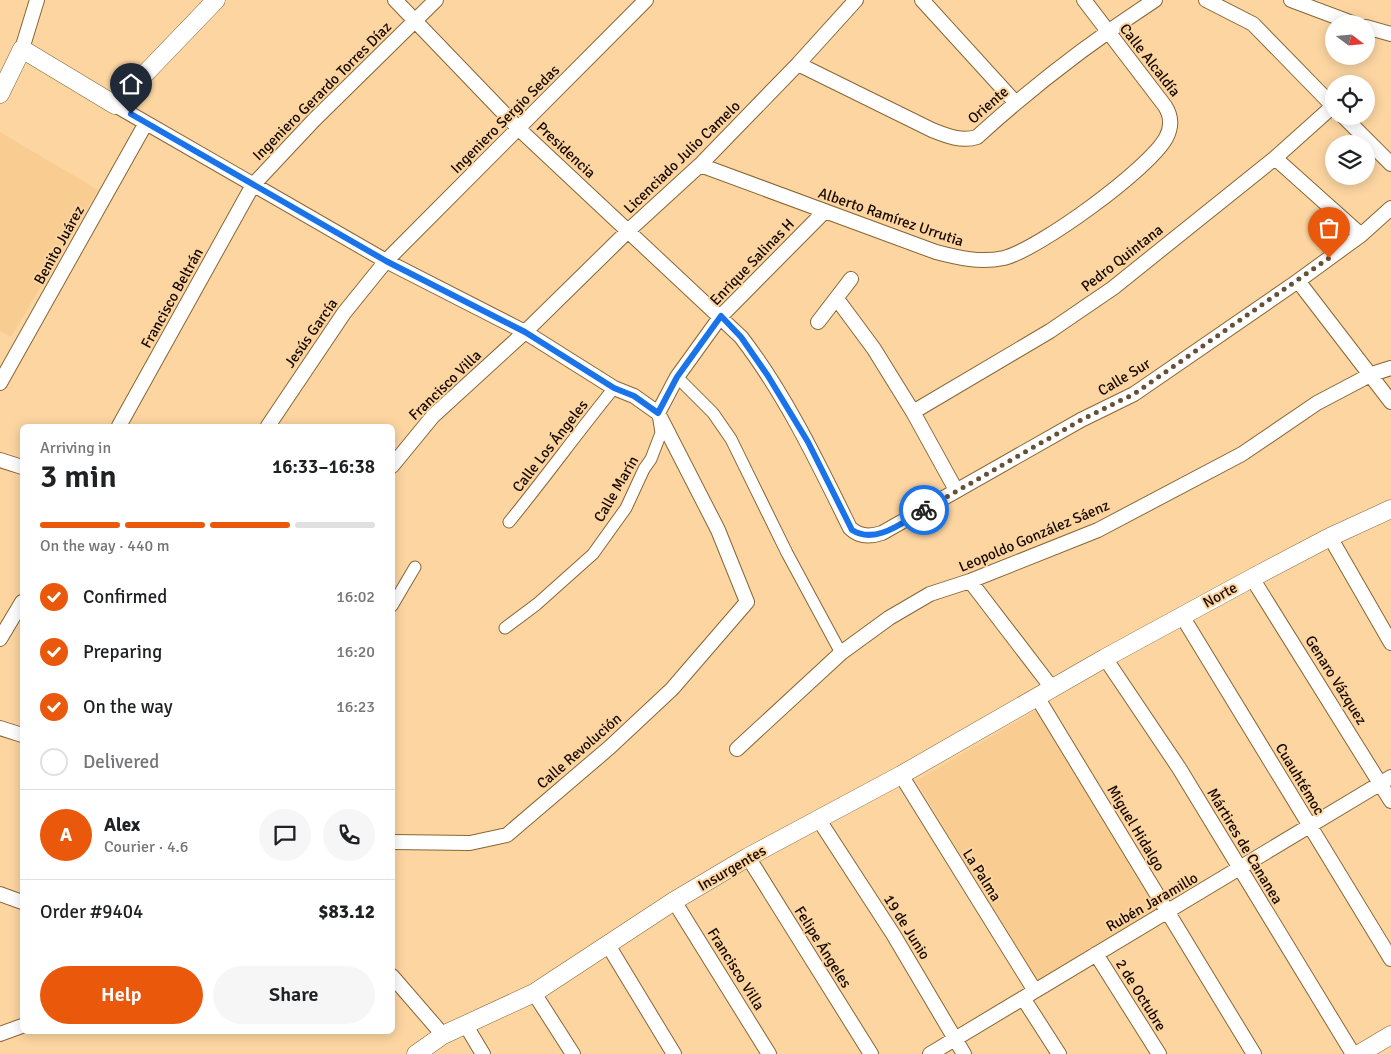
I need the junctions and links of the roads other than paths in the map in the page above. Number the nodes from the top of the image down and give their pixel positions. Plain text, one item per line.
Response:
1 (37, 0) edge
2 (216, 0) edge
3 (395, 0) edge
4 (436, 0) edge
5 (646, 0) edge
6 (856, 0) edge
7 (922, 0) edge
8 (1084, 0) edge
9 (1155, 0) edge
10 (1206, 0) edge
11 (1292, 0) edge
12 (1332, 15) edge
13 (415, 20) junction
14 (1375, 30) edge
15 (1107, 32) junction
16 (1391, 34) edge
17 (22, 49) junction
18 (798, 64) junction
19 (0, 94) edge
20 (1325, 98) edge
21 (1015, 102) junction
22 (115, 105) junction
23 (1325, 113) edge
24 (1170, 117) joint
25 (146, 123) junction
26 (1352, 125) edge
27 (519, 129) junction
28 (1275, 158) junction
29 (1391, 164) edge
30 (700, 165) junction
31 (253, 185) junction
32 (1391, 208) edge
33 (824, 212) junction
34 (629, 230) junction
35 (1361, 235) junction
36 (386, 261) junction
37 (851, 279) dead end
38 (1298, 281) junction
39 (836, 299) junction
40 (721, 316) junction
41 (818, 322) dead end
42 (525, 332) junction
43 (1391, 368) edge
44 (1372, 374) junction
45 (677, 377) junction
46 (0, 383) edge
47 (614, 388) junction
48 (1391, 402) edge
49 (913, 412) junction
50 (658, 413) junction
51 (120, 424) edge
52 (269, 424) edge
53 (0, 460) edge
54 (395, 462) edge
55 (20, 466) edge
56 (956, 490) junction
57 (1391, 509) edge
58 (509, 522) dead end
59 (855, 532) joint
60 (1330, 537) junction
61 (415, 567) dead end
62 (1252, 578) junction
63 (970, 581) junction
64 (395, 601) edge
65 (20, 605) edge
66 (1182, 616) junction
67 (505, 628) dead end
68 (0, 640) edge
69 (1391, 643) edge
70 (841, 653) junction
71 (1105, 658) junction
72 (1052, 688) junction
73 (1037, 697) junction
74 (0, 728) edge
75 (20, 734) edge
76 (737, 749) dead end
77 (901, 775) junction
78 (1386, 780) edge
79 (1391, 801) edge
80 (819, 820) junction
81 (1310, 827) junction
82 (395, 842) edge
83 (748, 856) junction
84 (1240, 869) junction
85 (0, 894) edge
86 (20, 901) edge
87 (674, 901) junction
88 (1168, 911) junction
89 (608, 945) junction
90 (1096, 954) junction
91 (1391, 960) edge
92 (395, 979) edge
93 (534, 992) junction
94 (1029, 994) junction
95 (465, 1024) junction
96 (20, 1027) edge
97 (0, 1034) edge
98 (443, 1035) junction
99 (1391, 1036) edge
100 (955, 1039) junction
101 (416, 1054) edge
102 (483, 1054) edge
103 (573, 1054) edge
104 (674, 1054) edge
105 (769, 1054) edge
106 (871, 1054) edge
107 (930, 1054) edge
108 (964, 1054) edge
109 (1059, 1054) edge
110 (1159, 1054) edge
111 (1254, 1054) edge
112 (1353, 1054) edge
113 (1359, 1054) edge

1 - 17 street
2 - 22 street
3 - 13 street, Presidencia
4 - 13 street, Ingeniero Gerardo Torres Díaz
5 - 27 street, Ingeniero Sergio Sedas
6 - 18 street, Licenciado Julio Camelo
7 - 21 street
8 - 15 street, Calle Alcaldía
9 - 15 street, Oriente
10 - 20 street
11 - 12 street
13 - 27 street, Presidencia
13 - 31 street, Ingeniero Gerardo Torres Díaz
14 - 16 street
15 - 21 street, Oriente
15 - 24 street, Calle Alcaldía
17 - 19 street
17 - 22 street
18 - 21 street, Oriente
18 - 30 street, Licenciado Julio Camelo
22 - 25 street
23 - 28 street, Pedro Quintana
24 - 33 street, Alberto Ramírez Urrutia
25 - 31 street
25 - 46 street, Benito Juárez
26 - 29 street
27 - 34 street, Presidencia
27 - 36 street, Ingeniero Sergio Sedas
28 - 35 street
28 - 49 street, Pedro Quintana
30 - 33 street, Alberto Ramírez Urrutia
30 - 34 street, Licenciado Julio Camelo
31 - 36 street
31 - 51 street, Francisco Beltrán
32 - 35 street, Calle Sur
33 - 40 street, Enrique Salinas H
34 - 40 street, Presidencia
34 - 42 street, Licenciado Julio Camelo
35 - 38 street, Calle Sur
36 - 42 street
36 - 52 street, Jesús García
37 - 39 street
38 - 44 street
38 - 56 street, Calle Sur
39 - 41 street
39 - 49 street
40 - 45 street, Enrique Salinas H
40 - 59 street, Presidencia
42 - 47 street
42 - 54 street, Francisco Villa
43 - 44 street, Leopoldo González Sáenz
44 - 48 street
44 - 63 street, Leopoldo González Sáenz
45 - 50 street, Enrique Salinas H
45 - 70 street
47 - 50 street
47 - 58 street, Calle Los Ángeles
49 - 56 street
50 - 67 street, Calle Marín
50 - 82 street, Calle Revolución
53 - 55 street
56 - 59 street, Calle Sur
57 - 60 street, Norte
60 - 62 street, Norte
60 - 69 street
61 - 64 street
62 - 66 street, Norte
62 - 78 street, Genaro Vázquez
63 - 70 street, Leopoldo González Sáenz
63 - 72 street
65 - 68 street
66 - 71 street, Norte
66 - 81 street, Cuauhtémoc
70 - 76 street, Leopoldo González Sáenz
71 - 72 street, Norte
71 - 84 street, Mártires de Cananea
72 - 73 street, Insurgentes
73 - 77 street, Insurgentes
73 - 88 street, Miguel Hidalgo
74 - 75 street
77 - 80 street, Insurgentes
77 - 94 street, La Palma
78 - 79 street, Genaro Vázquez
78 - 81 street, Rubén Jaramillo
80 - 83 street, Insurgentes
80 - 100 street, 19 de Junio
81 - 84 street, Rubén Jaramillo
81 - 91 street, Cuauhtémoc
83 - 87 street, Insurgentes
83 - 106 street, Felipe Ángeles
84 - 88 street, Rubén Jaramillo
84 - 112 street, Mártires de Cananea
85 - 86 street
87 - 89 street, Insurgentes
87 - 105 street, Francisco Villa
88 - 90 street, Rubén Jaramillo
88 - 111 street, Miguel Hidalgo
89 - 93 street, Insurgentes
89 - 104 street
90 - 94 street, Rubén Jaramillo
90 - 110 street, 2 de Octubre
92 - 98 street
93 - 95 street, Insurgentes
93 - 103 street
94 - 100 street, Rubén Jaramillo
94 - 109 street, La Palma
95 - 98 street, Insurgentes
95 - 102 street
96 - 97 street
98 - 101 street, Insurgentes
99 - 113 street
100 - 107 street, Rubén Jaramillo
100 - 108 street, 19 de Junio

